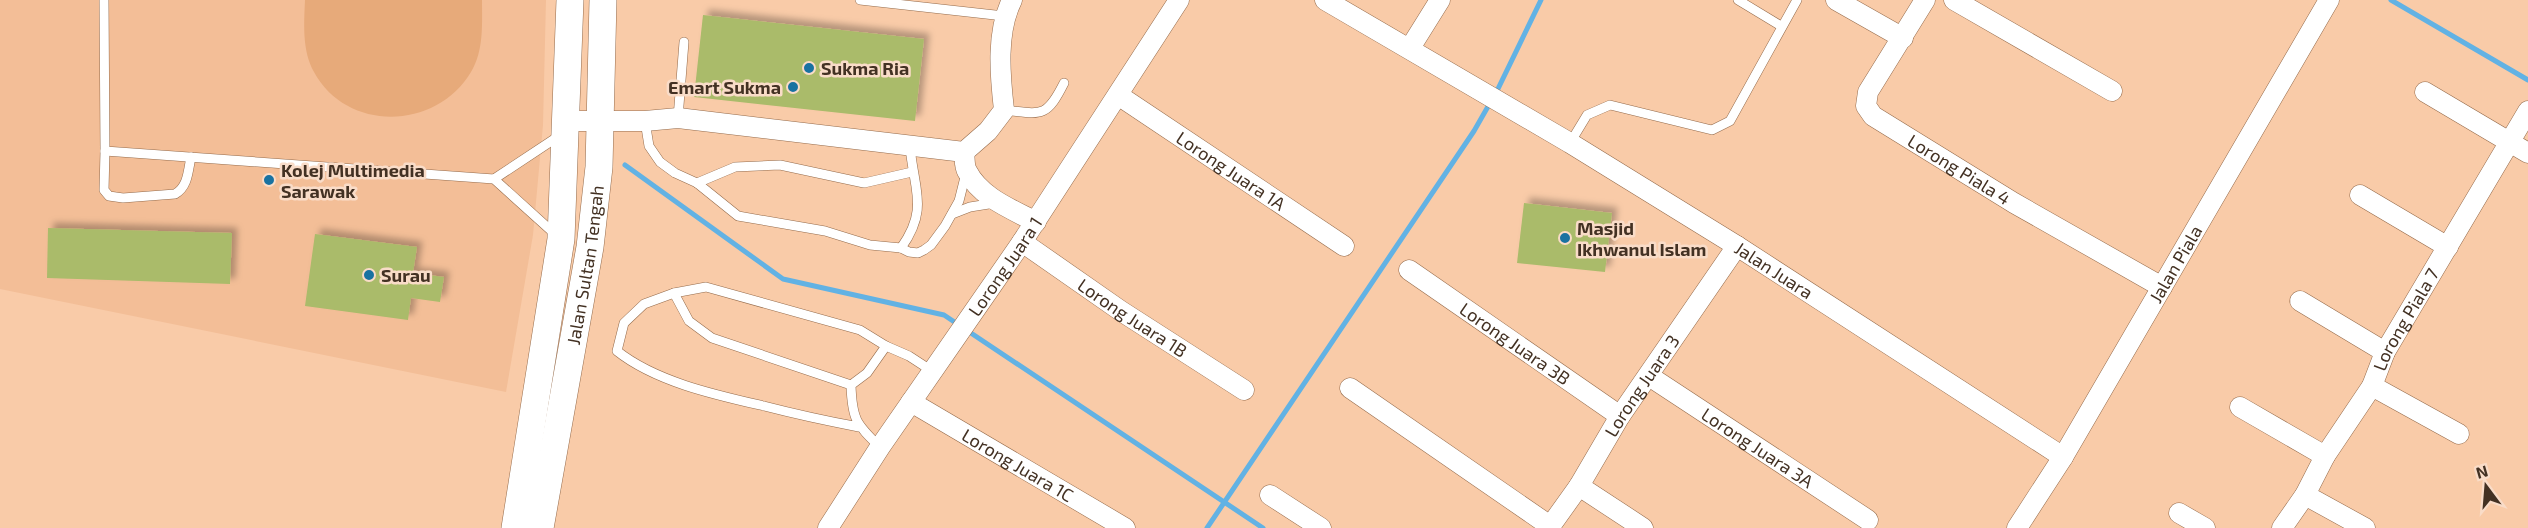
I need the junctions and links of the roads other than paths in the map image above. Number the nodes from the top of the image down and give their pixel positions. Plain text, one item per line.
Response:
1 (104, 0) edge
2 (570, 0) edge
3 (603, 0) edge
4 (860, 0) edge
5 (1179, 0) edge
6 (1325, 0) edge
7 (1440, 0) edge
8 (1738, 0) edge
9 (1797, 0) edge
10 (1836, 0) edge
11 (1925, 0) edge
12 (1954, 0) edge
13 (2329, 0) edge
14 (1008, 8) edge
15 (1782, 26) junction
16 (1903, 38) junction
17 (684, 42) dead end
18 (1410, 48) junction
19 (1064, 83) dead end
20 (2112, 92) dead end
21 (2425, 92) dead end
22 (1118, 95) junction
23 (1004, 111) junction
24 (2528, 111) edge
25 (678, 118) junction
26 (599, 121) junction
27 (645, 121) junction
28 (565, 127) junction
29 (2510, 142) junction
30 (1570, 143) junction
31 (910, 147) junction
32 (105, 151) junction
33 (2528, 153) edge
34 (191, 157) junction
35 (965, 161) junction
36 (912, 172) junction
37 (494, 179) junction
38 (697, 183) junction
39 (2360, 195) dead end
40 (997, 202) junction
41 (952, 214) junction
42 (1036, 222) junction
43 (561, 239) junction
44 (1022, 242) junction
45 (1344, 246) dead end
46 (1737, 246) junction
47 (2448, 247) junction
48 (901, 248) junction
49 (1409, 270) dead end
50 (2162, 288) junction
51 (674, 293) junction
52 (2300, 301) dead end
53 (886, 346) junction
54 (2385, 352) junction
55 (932, 370) junction
56 (1649, 376) junction
57 (851, 385) junction
58 (2372, 386) junction
59 (1350, 388) dead end
60 (1244, 390) dead end
61 (911, 402) junction
62 (2240, 407) dead end
63 (1620, 416) junction
64 (859, 427) junction
65 (2459, 434) dead end
66 (880, 447) junction
67 (2325, 456) junction
68 (2063, 457) junction
69 (1579, 486) junction
70 (1270, 495) dead end
71 (2305, 495) junction
72 (2179, 513) dead end
73 (1868, 520) dead end
74 (1550, 527) edge
75 (515, 528) edge
76 (540, 528) edge
77 (828, 528) edge
78 (1125, 528) edge
79 (1321, 528) edge
80 (1643, 528) edge
81 (2017, 528) edge
82 (2205, 528) edge
83 (2282, 528) edge
84 (2365, 528) edge

1 - 32 lane
2 - 28 main road, Jalan Sultan Tengah
3 - 26 main road, Jalan Sultan Tengah
4 - 14 lane
5 - 22 street, Lorong Juara 1
6 - 18 street, Jalan Juara
7 - 18 street
8 - 15 lane
9 - 15 lane
10 - 16 street
11 - 16 street, Lorong Piala 4
12 - 20 street
13 - 50 street, Jalan Piala
14 - 23 street
15 - 30 lane
16 - 50 street, Lorong Piala 4
17 - 25 lane
18 - 30 street, Jalan Juara
19 - 23 lane
21 - 29 street
22 - 42 street, Lorong Juara 1
22 - 45 street, Lorong Juara 1A
23 - 35 street
24 - 29 street, Lorong Piala 7
25 - 27 street
25 - 31 street
26 - 27 street
26 - 28 street
26 - 76 main road, Jalan Sultan Tengah
27 - 38 lane
28 - 37 lane
28 - 43 main road, Jalan Sultan Tengah
29 - 33 street
29 - 47 street, Lorong Piala 7
30 - 46 street, Jalan Juara
31 - 35 street
31 - 36 lane
32 - 34 lane
32 - 34 lane
34 - 37 lane
35 - 40 street
35 - 41 lane
36 - 38 lane
36 - 48 lane
37 - 43 lane
38 - 48 lane
39 - 47 street
40 - 41 lane
40 - 42 street
41 - 48 lane
42 - 44 street, Lorong Juara 1
43 - 75 main road, Jalan Sultan Tengah
44 - 55 street, Lorong Juara 1
44 - 60 street, Lorong Juara 1B
46 - 56 street, Lorong Juara 3
46 - 68 street, Jalan Juara
47 - 54 street, Lorong Piala 7
49 - 63 street, Lorong Juara 3B
50 - 68 street, Jalan Piala
51 - 53 lane
51 - 57 lane
51 - 64 lane
52 - 54 street
53 - 55 lane
53 - 57 lane
54 - 58 street, Lorong Piala 7
55 - 61 street, Lorong Juara 1
56 - 63 street, Lorong Juara 3
56 - 73 street, Lorong Juara 3A
57 - 64 lane
58 - 65 street
58 - 67 street, Lorong Piala 7
59 - 74 street
61 - 66 street, Lorong Juara 1
61 - 78 street, Lorong Juara 1C
62 - 67 street
63 - 69 street, Lorong Juara 3
64 - 66 lane
66 - 77 street, Lorong Juara 1
67 - 71 street, Lorong Piala 7
68 - 81 street, Jalan Piala
69 - 74 street, Lorong Juara 3
69 - 80 street
70 - 79 street
71 - 83 street, Lorong Piala 7
71 - 84 street
72 - 82 street

